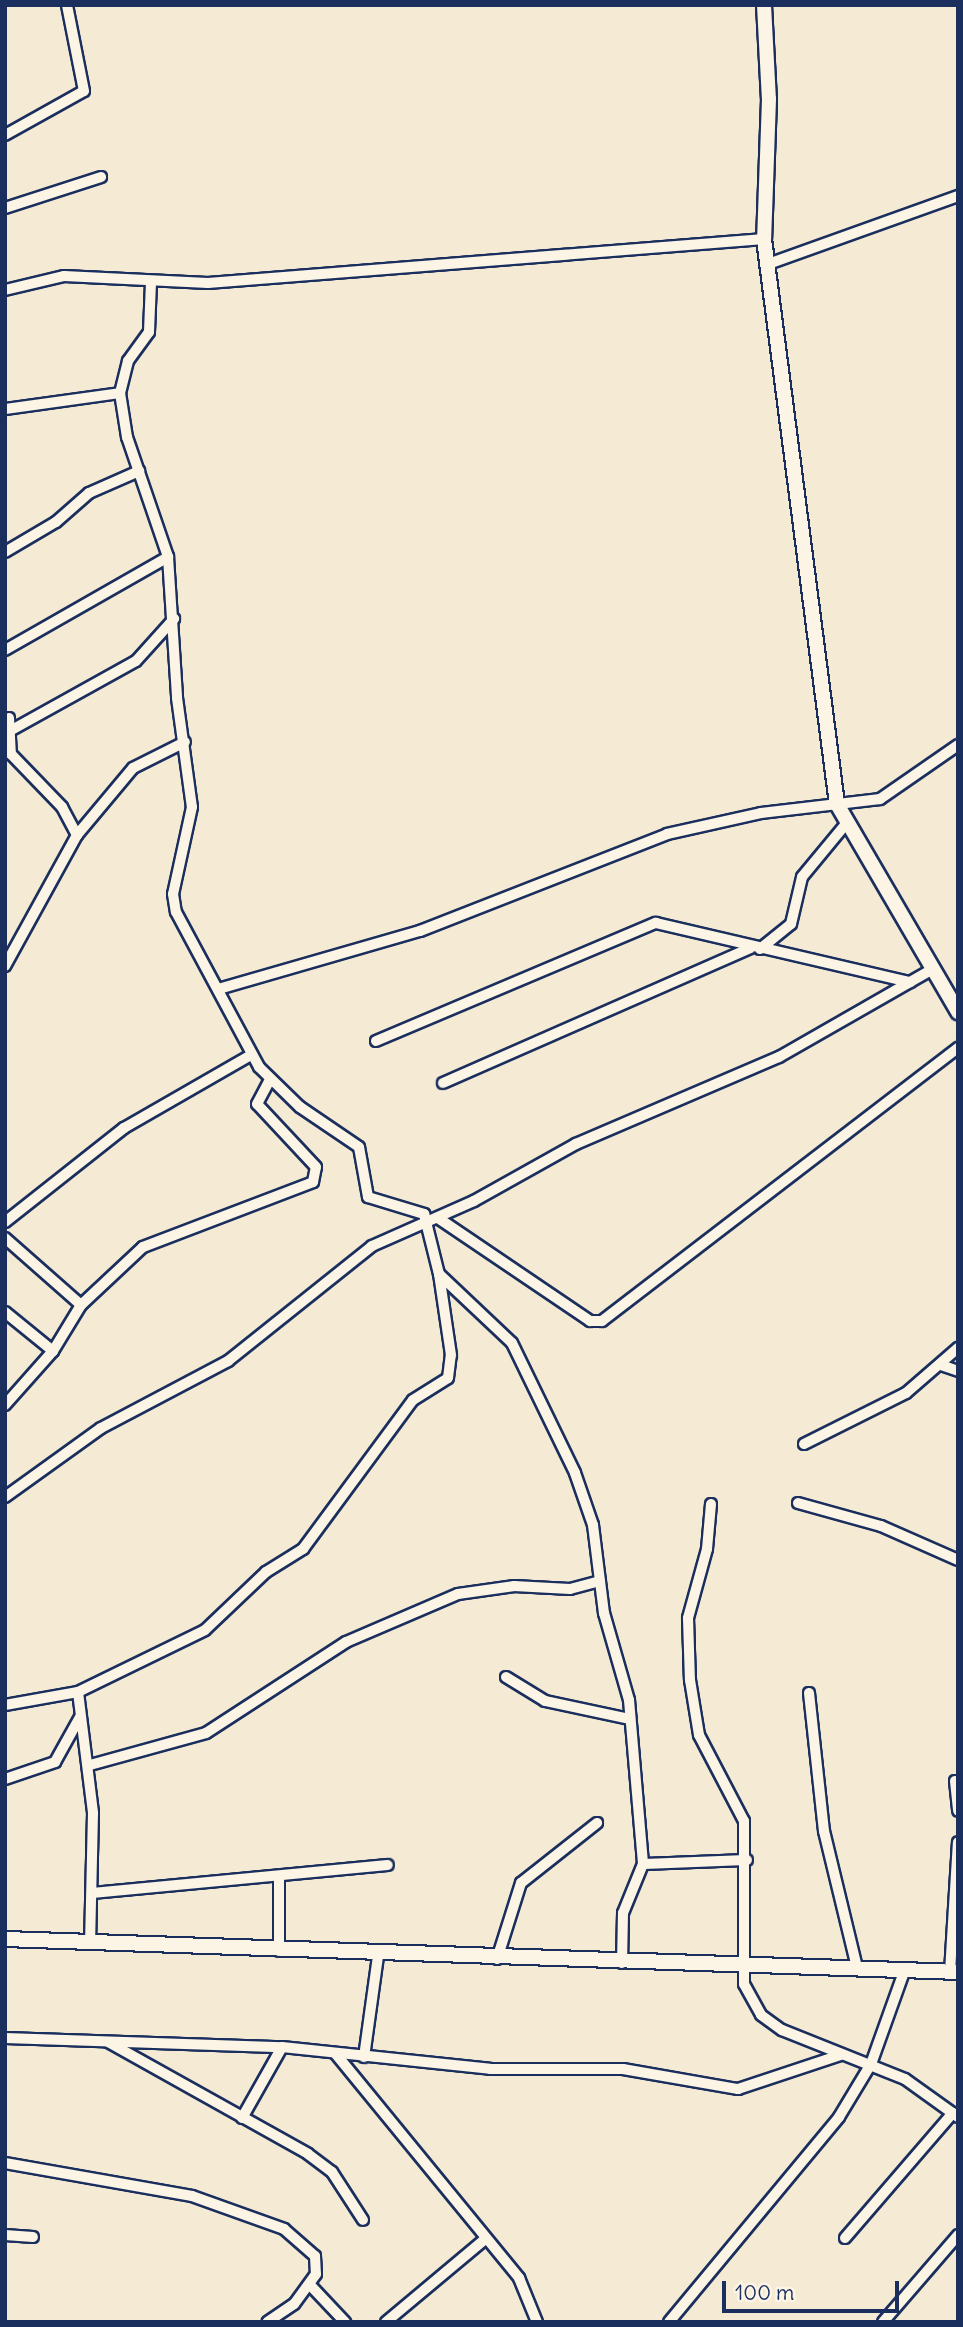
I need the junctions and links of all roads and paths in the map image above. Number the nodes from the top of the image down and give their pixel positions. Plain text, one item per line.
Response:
1 (67, 5) edge
2 (764, 5) edge
3 (5, 135) edge
4 (102, 177) dead end
5 (958, 196) edge
6 (5, 208) edge
7 (764, 239) junction
8 (768, 264) junction
9 (151, 282) junction
10 (5, 290) edge
11 (120, 393) junction
12 (5, 409) edge
13 (139, 471) junction
14 (5, 552) edge
15 (168, 557) junction
16 (174, 619) junction
17 (5, 650) edge
18 (7, 716) edge
19 (26, 720) junction
20 (8, 732) junction
21 (185, 742) junction
22 (958, 745) edge
23 (837, 804) junction
24 (845, 825) junction
25 (76, 835) junction
26 (756, 949) junction
27 (5, 966) edge
28 (931, 970) junction
29 (910, 982) junction
30 (222, 988) junction
31 (958, 1012) edge
32 (376, 1041) dead end
33 (958, 1048) edge
34 (251, 1055) junction
35 (270, 1080) junction
36 (443, 1083) dead end
37 (434, 1219) junction
38 (5, 1222) edge
39 (5, 1238) edge
40 (439, 1274) junction
41 (81, 1306) junction
42 (5, 1312) edge
43 (958, 1348) edge
44 (53, 1351) junction
45 (941, 1364) junction
46 (958, 1371) edge
47 (5, 1405) edge
48 (804, 1444) dead end
49 (5, 1497) edge
50 (798, 1503) dead end
51 (711, 1504) dead end
52 (958, 1560) edge
53 (600, 1581) junction
54 (506, 1677) dead end
55 (78, 1692) junction
56 (809, 1693) dead end
57 (5, 1705) edge
58 (80, 1716) junction
59 (630, 1719) junction
60 (90, 1765) junction
61 (5, 1779) edge
62 (955, 1781) dead end
63 (958, 1811) edge
64 (597, 1823) dead end
65 (958, 1842) edge
66 (747, 1860) junction
67 (643, 1864) junction
68 (387, 1865) dead end
69 (279, 1875) junction
70 (93, 1893) junction
71 (5, 1940) edge
72 (90, 1943) junction
73 (279, 1951) junction
74 (378, 1956) junction
75 (497, 1959) junction
76 (622, 1963) junction
77 (743, 1965) junction
78 (856, 1967) junction
79 (905, 1969) junction
80 (954, 1972) edge
81 (5, 2038) edge
82 (107, 2042) junction
83 (282, 2047) junction
84 (335, 2053) junction
85 (840, 2055) junction
86 (364, 2057) junction
87 (872, 2064) junction
88 (955, 2115) edge
89 (242, 2118) junction
90 (5, 2163) edge
91 (363, 2220) dead end
92 (5, 2235) edge
93 (958, 2235) edge
94 (33, 2237) dead end
95 (845, 2238) dead end
96 (483, 2241) junction
97 (311, 2286) junction
98 (283, 2318) edge
99 (267, 2322) edge
100 (345, 2322) edge
101 (386, 2322) edge
102 (537, 2322) edge
103 (669, 2322) edge
104 (883, 2322) edge

1 - 3 street
2 - 7 street
4 - 6 street
5 - 8 street
7 - 8 street
7 - 9 street
8 - 23 street
9 - 10 street
9 - 11 street
11 - 12 street
11 - 13 street
13 - 14 street
13 - 15 street
15 - 16 street
15 - 17 street
16 - 19 street
16 - 21 street
18 - 19 street
18 - 20 street
19 - 20 street
20 - 25 street
21 - 25 street
21 - 30 street
22 - 23 street
23 - 24 street
23 - 30 street
24 - 26 street
24 - 28 street
25 - 27 street
26 - 29 street
26 - 32 street
26 - 36 street
28 - 29 street
28 - 31 street
29 - 37 street
30 - 34 street
33 - 37 street
34 - 35 street
34 - 38 street
35 - 37 street
35 - 41 street
37 - 40 street
37 - 49 street
39 - 41 street
40 - 53 street
40 - 55 street
41 - 44 street
42 - 44 street
43 - 45 street
44 - 47 street
45 - 46 street
45 - 48 street
50 - 52 street
51 - 66 street
53 - 59 street
53 - 60 street
54 - 59 street
55 - 57 street
55 - 58 street
56 - 78 street
58 - 60 street
58 - 61 street
59 - 67 street
60 - 70 street
62 - 63 street
64 - 75 street
65 - 80 street
66 - 67 street
66 - 77 street
67 - 76 street
68 - 69 street
69 - 70 street
69 - 73 street
70 - 72 street
71 - 72 street
72 - 73 street
73 - 74 street
74 - 75 street
74 - 86 street
75 - 76 street
76 - 77 street
77 - 78 street
77 - 85 street
78 - 79 street
79 - 80 street
79 - 87 street
81 - 82 street
82 - 83 street
82 - 89 street
83 - 84 street
83 - 89 street
84 - 86 street
84 - 96 street
85 - 86 street
85 - 87 street
87 - 88 street
87 - 103 street
88 - 95 street
89 - 91 street
90 - 97 street
92 - 94 street
93 - 104 street
96 - 101 street
96 - 102 street
97 - 98 street
97 - 100 street
98 - 99 street

